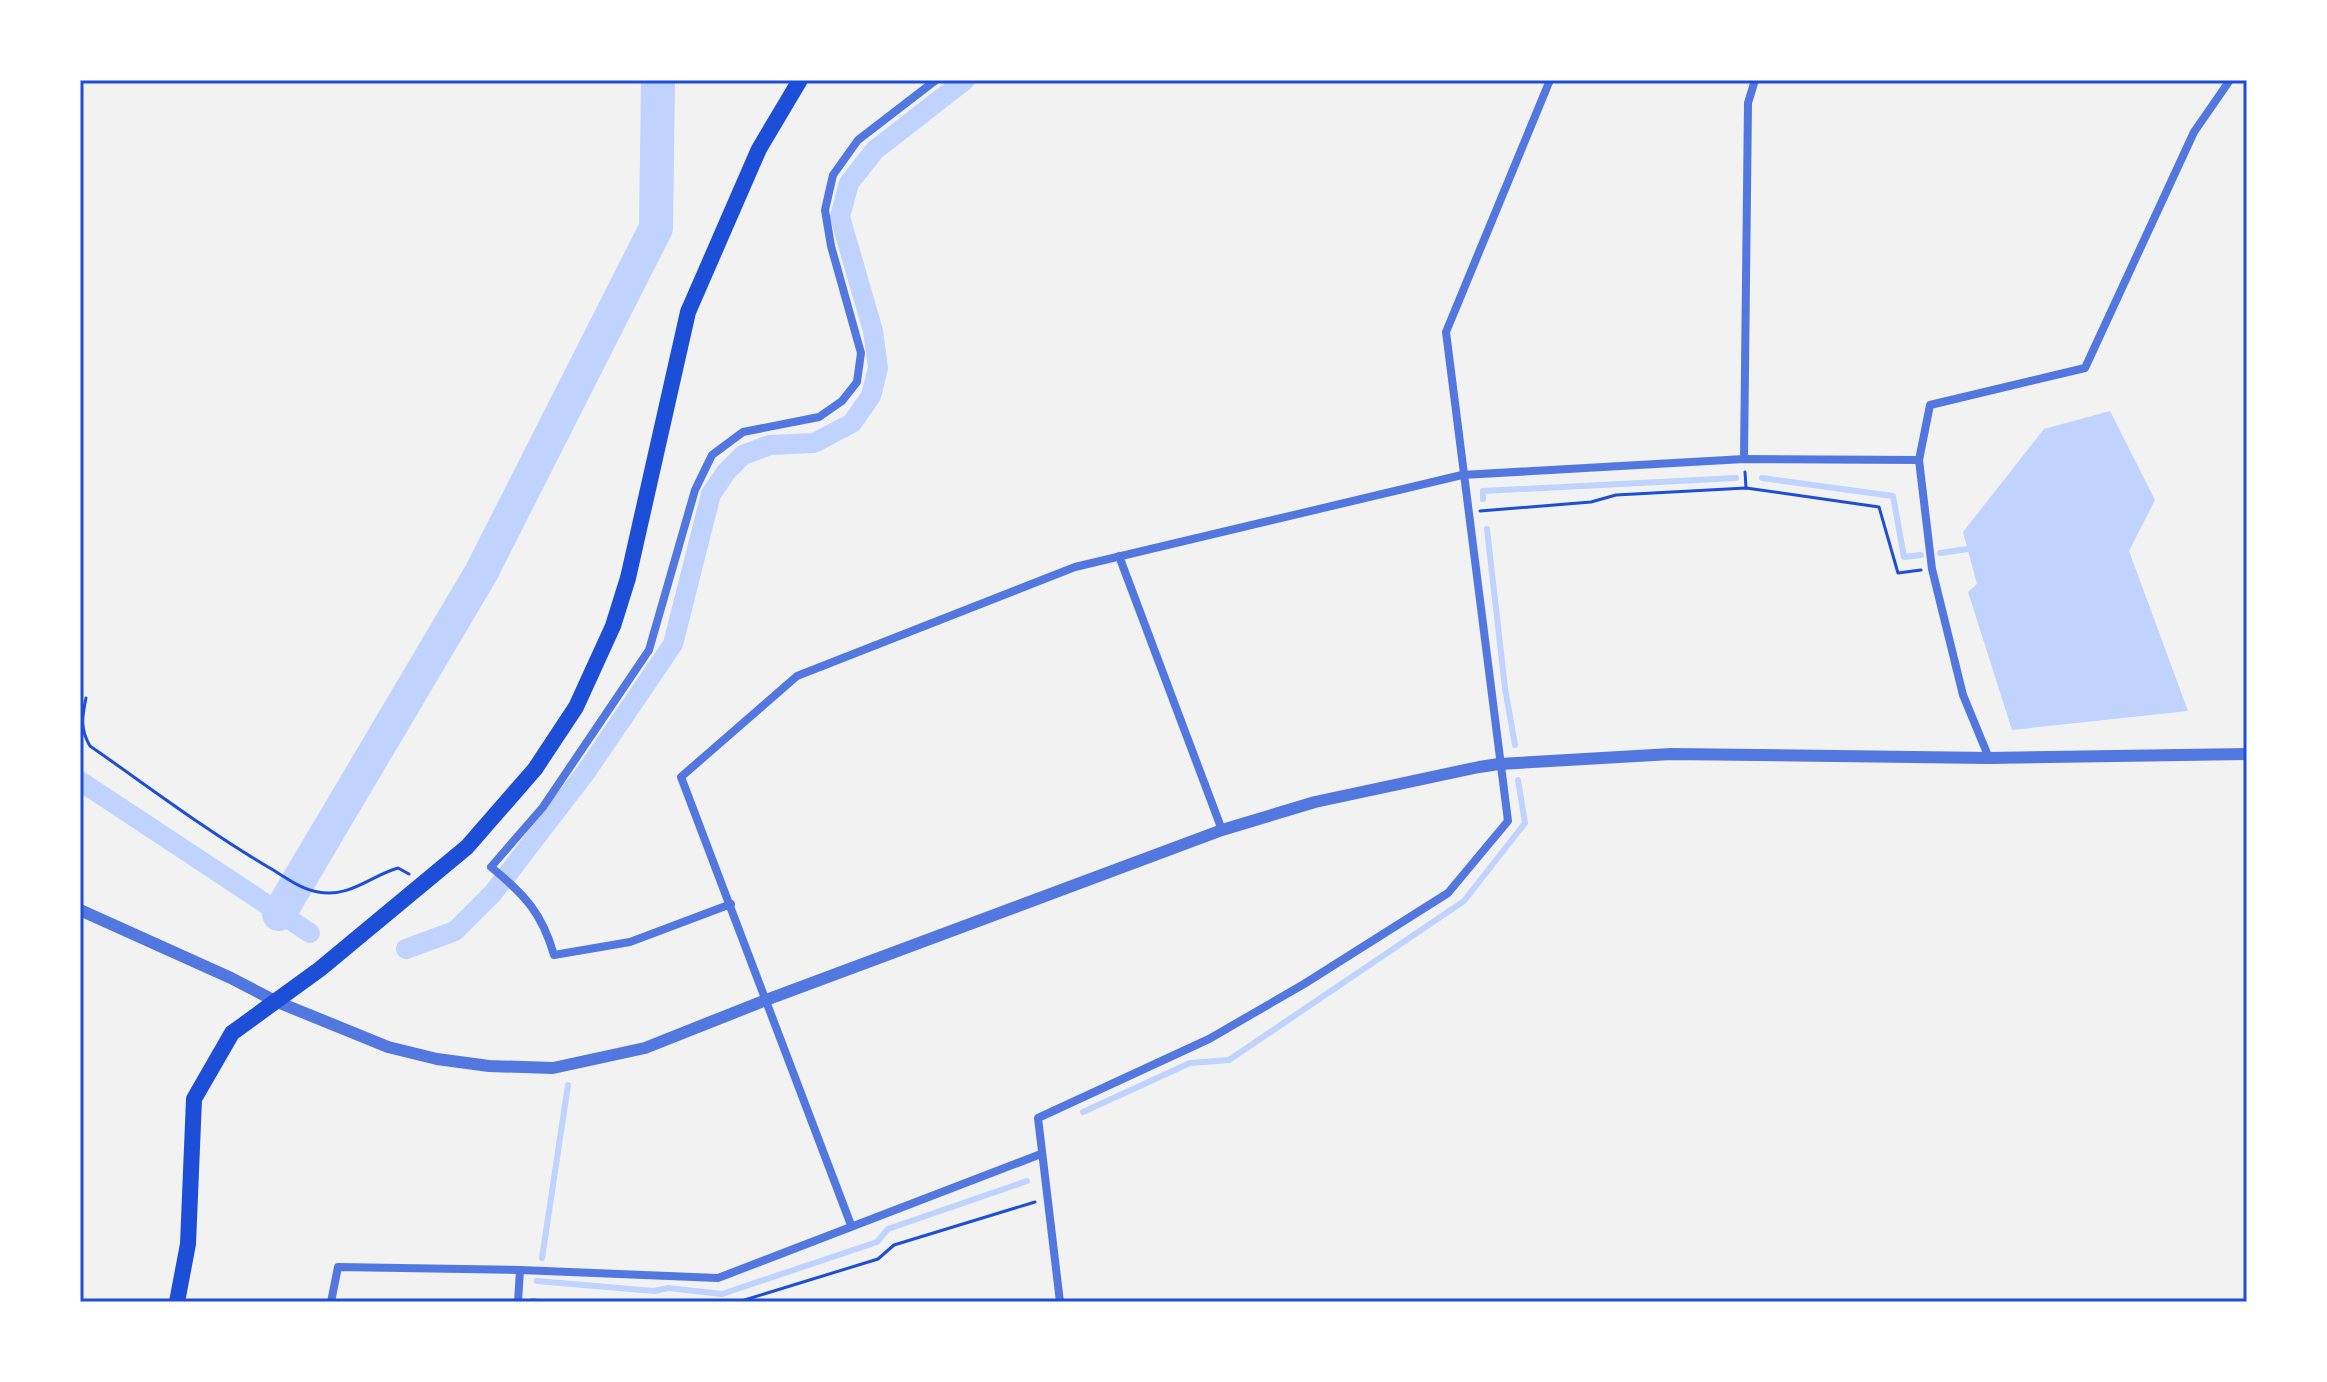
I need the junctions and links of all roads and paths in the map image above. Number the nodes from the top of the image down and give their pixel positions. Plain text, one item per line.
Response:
1 (800, 80) edge
2 (936, 80) edge
3 (1550, 80) edge
4 (1755, 80) edge
5 (2230, 80) edge
6 (1744, 459) junction
7 (1919, 460) junction
8 (1462, 475) junction
9 (1467, 512) junction
10 (1119, 556) junction
11 (1932, 569) junction
12 (86, 698) dead end
13 (2247, 754) edge
14 (1989, 758) junction
15 (1499, 764) junction
16 (1222, 830) junction
17 (420, 886) junction
18 (731, 904) junction
19 (80, 910) edge
20 (766, 1000) junction
21 (275, 1001) junction
22 (1041, 1154) junction
23 (1047, 1198) junction
24 (851, 1225) junction
25 (520, 1270) junction
26 (518, 1300) edge
27 (177, 1302) edge
28 (331, 1302) edge
29 (561, 1302) edge
30 (738, 1302) edge
31 (1060, 1302) edge

1 - 17 main road
2 - 18 street
3 - 8 street
4 - 6 street
5 - 7 street
6 - 7 street
6 - 8 street
7 - 11 street
8 - 9 street
8 - 10 street
9 - 11 path
9 - 15 street
10 - 16 street
10 - 18 street
11 - 14 street
12 - 17 path
13 - 14 street
14 - 15 street
15 - 16 street
15 - 22 street
16 - 20 street
17 - 21 main road
18 - 20 street
19 - 21 street
20 - 21 street
20 - 24 street
21 - 27 main road
22 - 23 street
22 - 24 street
23 - 30 path
23 - 31 street
24 - 25 street
25 - 26 street
25 - 28 street
26 - 29 path

